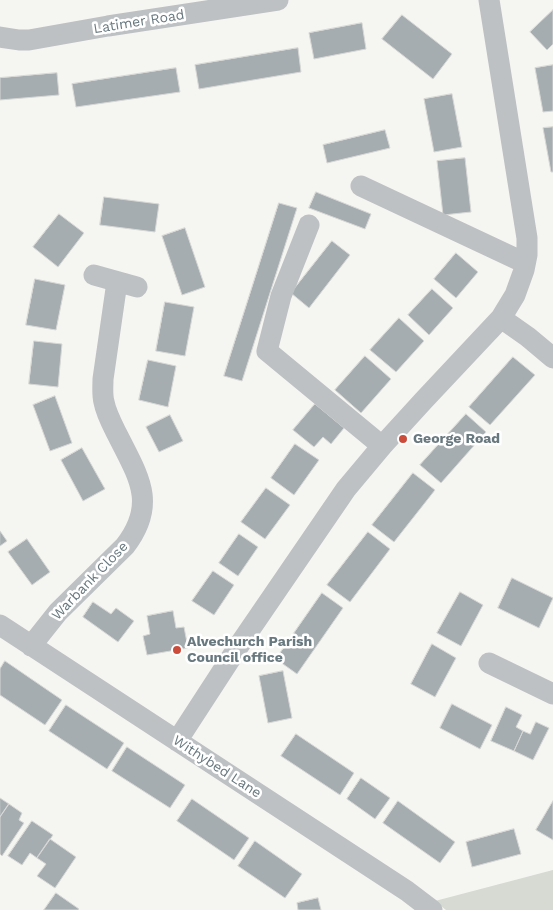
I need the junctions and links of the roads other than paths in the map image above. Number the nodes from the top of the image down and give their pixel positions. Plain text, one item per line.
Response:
1 (278, 0) edge
2 (489, 0) edge
3 (0, 36) edge
4 (361, 186) dead end
5 (309, 225) dead end
6 (526, 263) junction
7 (94, 275) dead end
8 (501, 318) junction
9 (553, 358) edge
10 (382, 446) junction
11 (0, 625) edge
12 (31, 646) junction
13 (489, 663) dead end
14 (553, 694) edge
15 (177, 741) junction
16 (432, 910) edge

1 - 3 street, Latimer Road
2 - 6 street
4 - 6 street
5 - 10 street
6 - 8 street
7 - 12 street, Warbank Close
8 - 9 street
8 - 10 street
10 - 15 street
11 - 12 street, Withybed Lane
12 - 15 street, Withybed Lane
13 - 14 street
15 - 16 street, Withybed Lane

